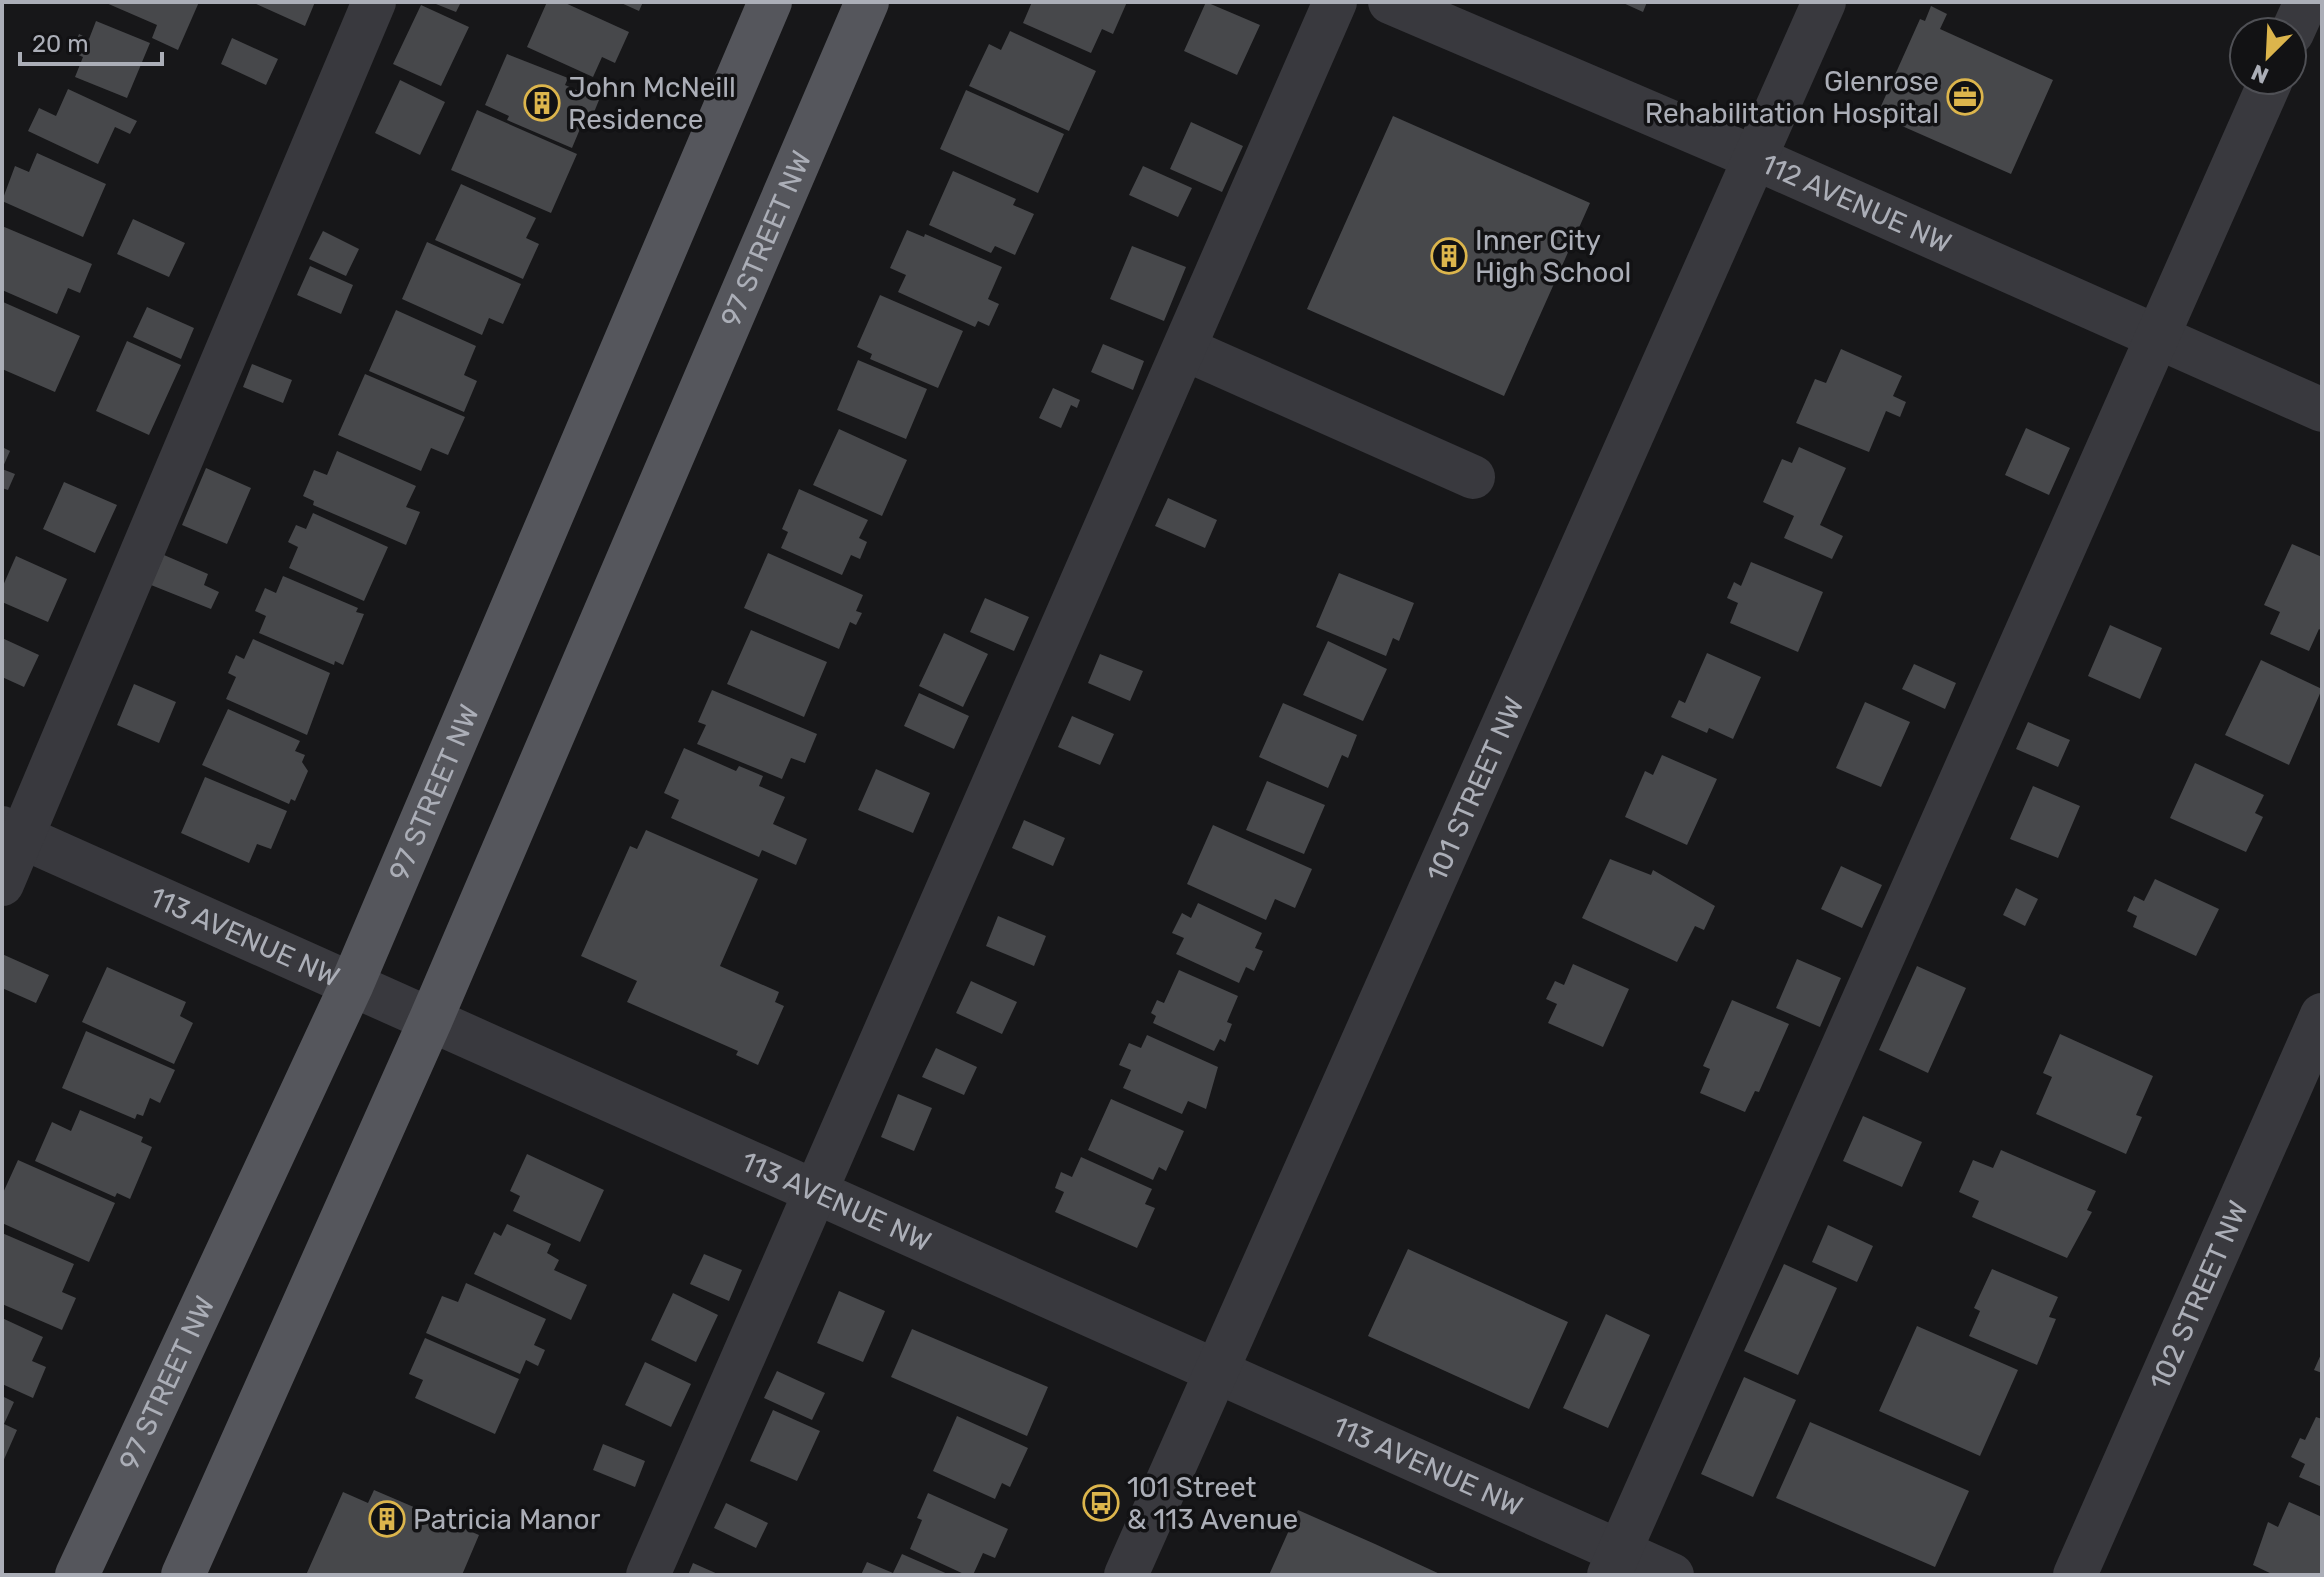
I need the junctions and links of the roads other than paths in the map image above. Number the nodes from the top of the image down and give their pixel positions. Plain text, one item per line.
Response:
1 (374, 2) edge
2 (770, 2) edge
3 (867, 2) edge
4 (1335, 2) edge
5 (1390, 2) edge
6 (1824, 2) edge
7 (2264, 96) edge
8 (1755, 158) junction
9 (2158, 338) junction
10 (1185, 349) junction
11 (2322, 410) edge
12 (1473, 477) dead end
13 (13, 833) edge
14 (2, 884) edge
15 (352, 984) junction
16 (2322, 1015) edge
17 (431, 1019) junction
18 (814, 1191) junction
19 (1219, 1371) junction
20 (1614, 1563) edge
21 (77, 1575) edge
22 (183, 1575) edge
23 (648, 1575) edge
24 (1126, 1575) edge
25 (1672, 1575) edge
26 (2075, 1575) edge

1 - 13 street
2 - 15 main road, 97 STREET NW
3 - 17 main road, 97 STREET NW
4 - 10 street
5 - 8 street, 112 AVENUE NW
6 - 8 street, 101 STREET NW
7 - 9 street
8 - 9 street, 112 AVENUE NW
8 - 19 street, 101 STREET NW
9 - 11 street, 112 AVENUE NW
9 - 20 street
10 - 12 street
10 - 18 street
13 - 14 street
13 - 15 street, 113 AVENUE NW
15 - 17 street, 113 AVENUE NW
15 - 21 main road, 97 STREET NW
16 - 26 street, 102 STREET NW
17 - 18 street, 113 AVENUE NW
17 - 22 main road, 97 STREET NW
18 - 19 street, 113 AVENUE NW
18 - 23 street
19 - 20 street, 113 AVENUE NW
19 - 24 street, 101 STREET NW
20 - 25 street, 113 AVENUE NW

